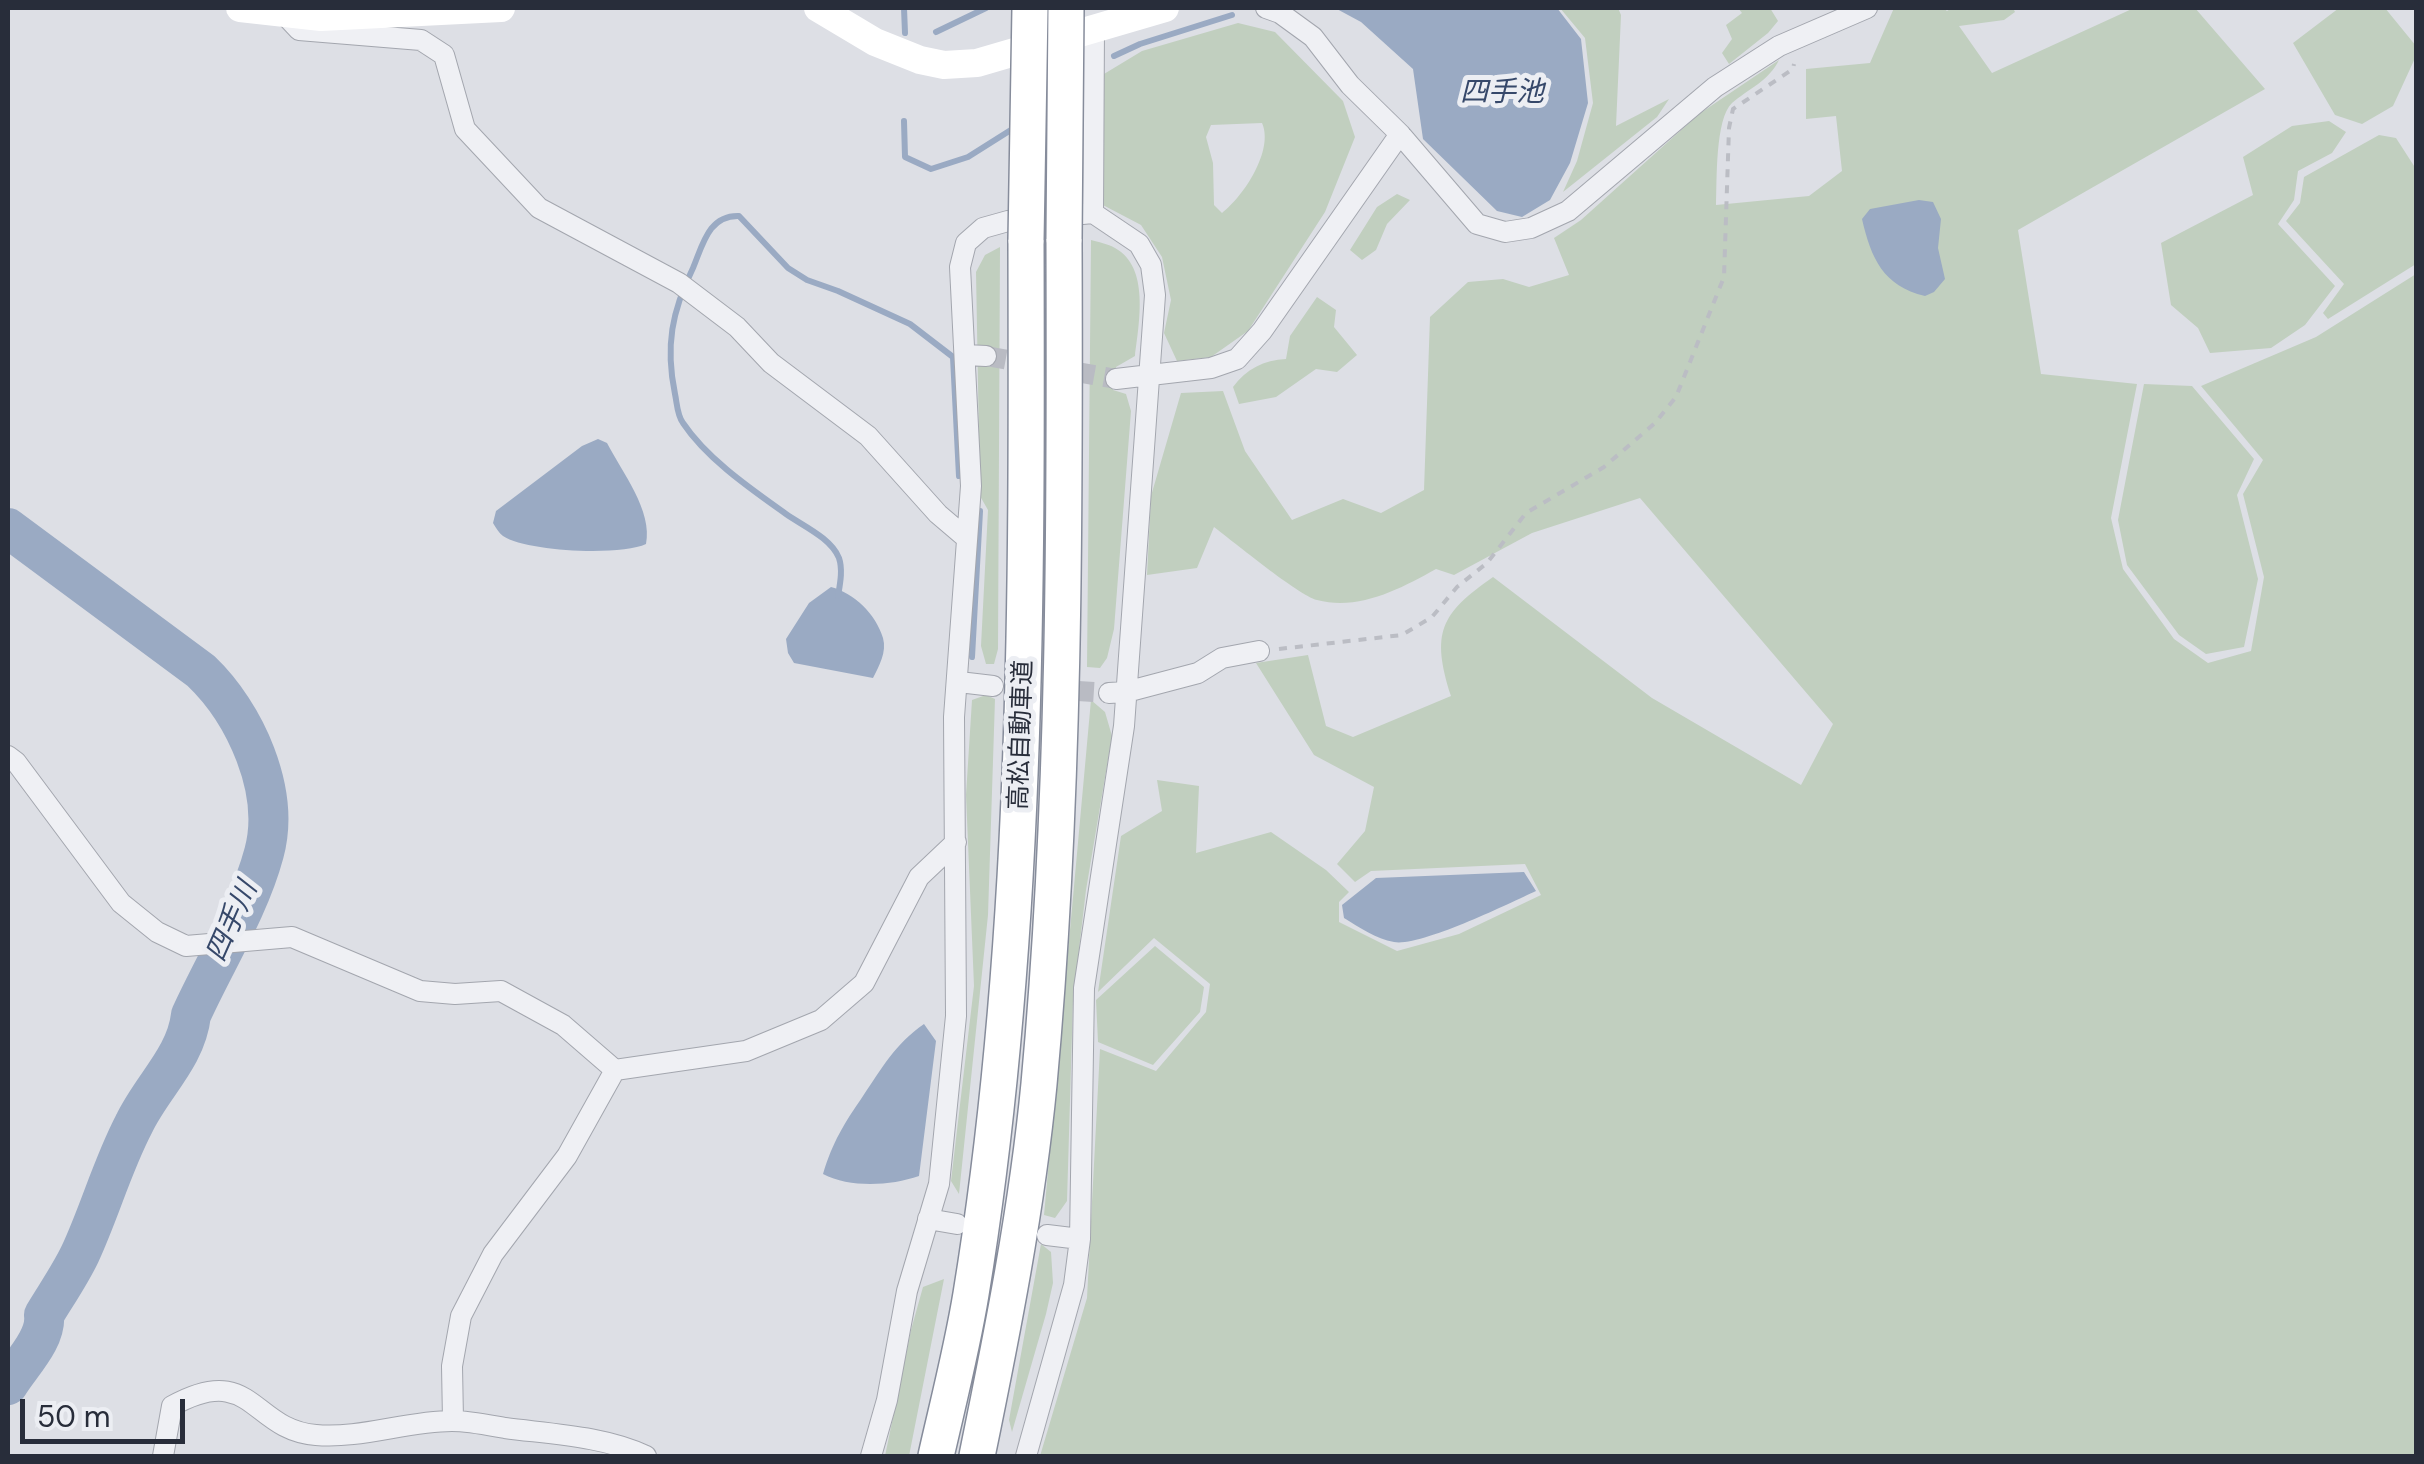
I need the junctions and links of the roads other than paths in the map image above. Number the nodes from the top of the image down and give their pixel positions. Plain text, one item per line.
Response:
1 (240, 8) edge
2 (501, 8) edge
3 (818, 8) edge
4 (1030, 8) edge
5 (1066, 8) edge
6 (1165, 8) edge
7 (1266, 8) edge
8 (1867, 8) edge
9 (284, 14) junction
10 (1094, 28) junction
11 (1400, 134) junction
12 (1093, 214) junction
13 (1148, 375) junction
14 (1116, 379) tunnel mouth
15 (966, 537) junction
16 (1260, 651) road end
17 (959, 682) junction
18 (992, 686) tunnel mouth
19 (1118, 692) junction
20 (8, 756) edge
21 (956, 842) junction
22 (615, 1070) junction
23 (928, 1219) junction
24 (957, 1224) dead end
25 (1048, 1235) dead end
26 (1080, 1240) junction
27 (453, 1420) junction
28 (163, 1456) edge
29 (646, 1456) edge
30 (872, 1456) edge
31 (936, 1456) edge
32 (977, 1456) edge
33 (1026, 1456) edge

1 - 9 street
2 - 9 street
3 - 10 street
4 - 31 highway, 高松自動車道, bridge
5 - 32 highway, 高松自動車道, bridge
6 - 10 street
7 - 11 street
8 - 11 street
9 - 15 street
10 - 12 street
11 - 13 street
12 - 13 street
12 - 15 street
13 - 14 street
13 - 19 street
15 - 17 street
16 - 19 street
17 - 18 street
17 - 21 street
19 - 26 street
20 - 22 street
21 - 22 street
21 - 23 street
22 - 27 street
23 - 24 street
23 - 30 street
25 - 26 street
26 - 33 street
27 - 28 street
27 - 29 street

